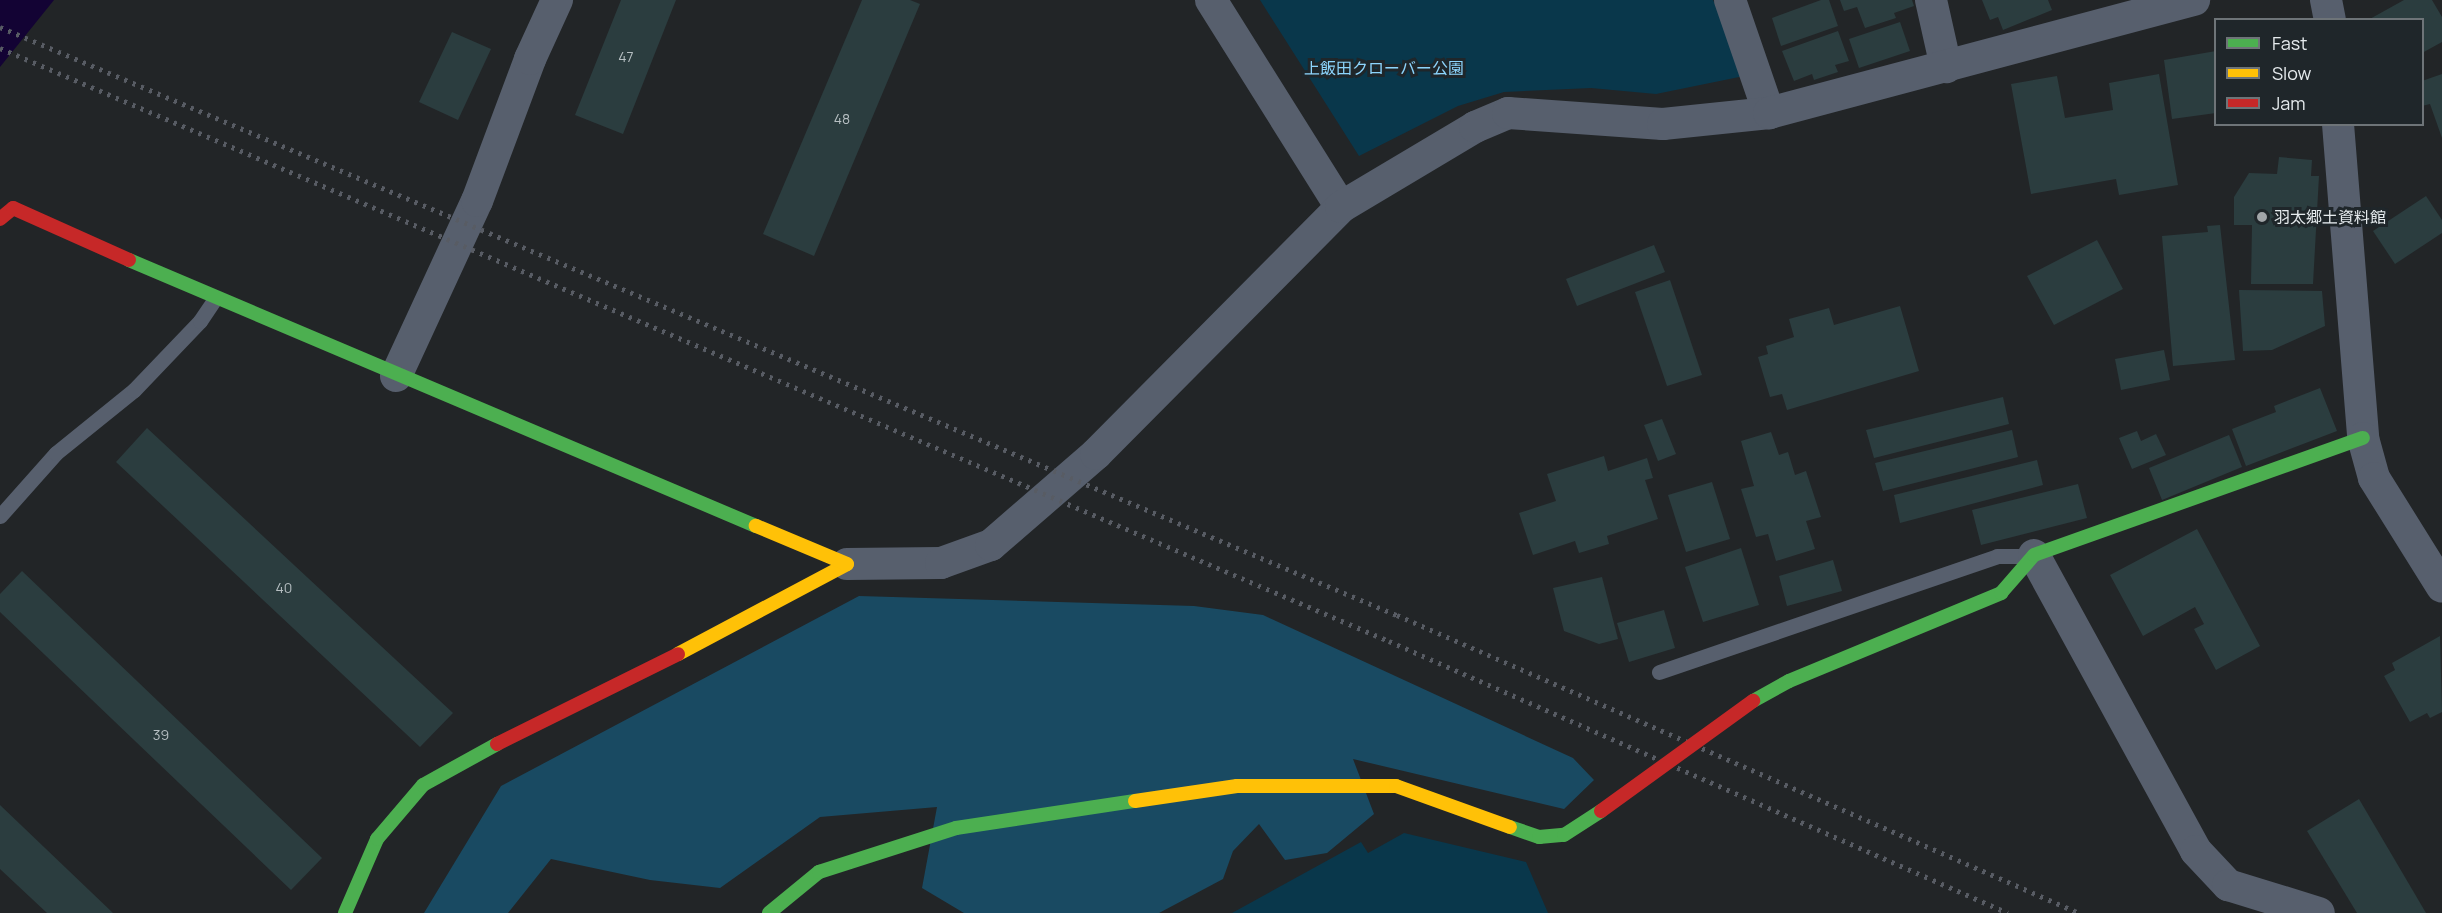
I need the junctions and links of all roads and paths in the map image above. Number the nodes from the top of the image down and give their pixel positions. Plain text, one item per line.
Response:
1 (557, 0) edge
2 (1211, 0) edge
3 (1730, 0) edge
4 (1931, 0) edge
5 (2194, 0) edge
6 (2326, 0) edge
7 (2330, 18) edge
8 (1946, 67) junction
9 (1769, 113) junction
10 (2338, 126) edge
11 (1341, 207) junction
12 (0, 219) edge
13 (215, 299) junction
14 (396, 376) junction
15 (2363, 438) junction
16 (0, 516) edge
17 (2034, 555) junction
18 (847, 564) junction
19 (2442, 587) edge
20 (1659, 672) dead end
21 (345, 913) edge
22 (769, 913) edge
23 (2319, 913) edge

1 - 14 street
2 - 11 street
3 - 9 street
4 - 8 street
5 - 8 street
6 - 7 street
8 - 9 street
9 - 11 street
10 - 15 street
11 - 18 street
12 - 13 street
13 - 14 street
13 - 16 lane
14 - 18 street
15 - 17 street
15 - 19 street
17 - 20 lane
17 - 22 street, bridge
17 - 23 street
18 - 21 street

